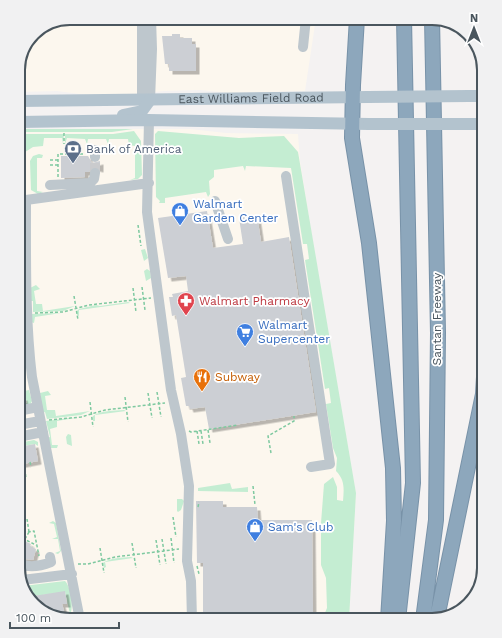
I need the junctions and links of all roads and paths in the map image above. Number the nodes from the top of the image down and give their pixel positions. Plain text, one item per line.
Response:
1 (142, 25) edge
2 (150, 25) edge
3 (305, 25) edge
4 (356, 25) edge
5 (404, 25) edge
6 (432, 25) edge
7 (303, 47) dead end
8 (352, 96) junction
9 (477, 96) edge
10 (146, 100) junction
11 (25, 101) edge
12 (149, 120) junction
13 (93, 121) junction
14 (25, 122) edge
15 (352, 124) junction
16 (477, 124) edge
17 (64, 133) dead end
18 (64, 144) dead end
19 (91, 153) dead end
20 (50, 160) dead end
21 (58, 160) junction
22 (50, 165) dead end
23 (58, 165) junction
24 (92, 176) dead end
25 (286, 176) dead end
26 (149, 182) junction
27 (54, 184) joint
28 (215, 202) dead end
29 (25, 209) edge
30 (138, 225) dead end
31 (228, 239) dead end
32 (141, 246) dead end
33 (142, 287) dead end
34 (133, 288) dead end
35 (74, 296) dead end
36 (158, 297) junction
37 (144, 299) junction
38 (134, 300) junction
39 (76, 308) junction
40 (145, 310) dead end
41 (136, 312) dead end
42 (31, 313) dead end
43 (25, 317) edge
44 (78, 320) dead end
45 (157, 392) dead end
46 (148, 393) dead end
47 (125, 397) dead end
48 (90, 402) dead end
49 (167, 402) dead end
50 (159, 404) junction
51 (150, 405) junction
52 (38, 407) junction
53 (126, 408) junction
54 (25, 410) edge
55 (92, 414) junction
56 (294, 416) dead end
57 (161, 417) dead end
58 (152, 418) dead end
59 (477, 419) edge
60 (43, 421) junction
61 (128, 422) dead end
62 (25, 424) edge
63 (238, 426) dead end
64 (93, 427) dead end
65 (208, 430) junction
66 (201, 431) junction
67 (43, 432) junction
68 (191, 432) dead end
69 (197, 432) junction
70 (25, 436) edge
71 (210, 443) dead end
72 (198, 444) dead end
73 (203, 444) dead end
74 (271, 453) dead end
75 (30, 462) dead end
76 (311, 467) dead end
77 (31, 468) dead end
78 (25, 469) dead end
79 (26, 479) dead end
80 (253, 486) dead end
81 (199, 502) dead end
82 (254, 505) dead end
83 (194, 509) dead end
84 (173, 517) dead end
85 (27, 519) dead end
86 (29, 532) junction
87 (25, 533) edge
88 (176, 537) dead end
89 (171, 538) dead end
90 (25, 539) joint
91 (162, 539) dead end
92 (156, 540) dead end
93 (132, 544) dead end
94 (37, 545) junction
95 (100, 548) dead end
96 (180, 549) dead end
97 (172, 550) junction
98 (164, 551) junction
99 (158, 552) junction
100 (39, 556) dead end
101 (134, 556) junction
102 (50, 557) dead end
103 (102, 560) junction
104 (174, 563) dead end
105 (195, 563) dead end
106 (166, 564) dead end
107 (160, 565) dead end
108 (25, 566) edge
109 (136, 568) dead end
110 (73, 569) junction
111 (104, 573) dead end
112 (199, 576) dead end
113 (26, 579) edge
114 (438, 612) edge
115 (79, 613) edge
116 (192, 613) edge
117 (388, 613) edge
118 (399, 613) edge
119 (423, 613) edge

1 - 10 lane
2 - 10 lane
3 - 7 lane
4 - 8 highway
5 - 118 highway
6 - 119 highway, Santan Freeway
8 - 9 main road, East Williams Field Road, bridge
8 - 10 main road, East Williams Field Road
8 - 15 highway
10 - 11 main road, East Williams Field Road
10 - 13 main road
12 - 13 main road, East Williams Field Road
12 - 15 main road, East Williams Field Road
12 - 26 lane
13 - 14 main road, East Williams Field Road
15 - 16 main road, East Williams Field Road, bridge
15 - 117 highway
17 - 18 path
19 - 21 path
20 - 21 path
21 - 23 path
22 - 23 path
23 - 27 path
24 - 27 lane
25 - 76 lane
26 - 29 lane
26 - 36 lane
28 - 31 lane
30 - 32 path
33 - 37 path
34 - 38 path
35 - 39 path
36 - 37 path
36 - 116 lane
37 - 38 path
37 - 40 path
38 - 39 path
38 - 41 path
39 - 42 path
39 - 44 path
43 - 52 lane
45 - 50 path
46 - 51 path
47 - 53 path
48 - 55 path
49 - 50 path
50 - 51 path
50 - 57 path
51 - 53 path
51 - 58 path
52 - 54 lane
52 - 60 lane
53 - 55 path
53 - 61 path
55 - 60 path
55 - 64 path
56 - 74 path
59 - 114 highway
60 - 62 lane
60 - 67 lane
63 - 65 path
65 - 66 path
65 - 71 path
66 - 69 path
66 - 73 path
67 - 70 lane
67 - 110 lane
68 - 69 path
69 - 72 path
75 - 77 path
78 - 79 path
80 - 82 path
81 - 83 path
84 - 88 path
85 - 86 path
86 - 87 path
86 - 90 path
86 - 94 path
89 - 97 path
90 - 94 path
91 - 98 path
92 - 99 path
93 - 101 path
94 - 100 path
95 - 103 path
96 - 97 path
97 - 98 path
97 - 104 path
98 - 99 path
98 - 106 path
99 - 101 path
99 - 107 path
101 - 103 path
101 - 109 path
102 - 108 lane
103 - 110 path
103 - 111 path
105 - 112 path
110 - 113 lane
110 - 115 lane

